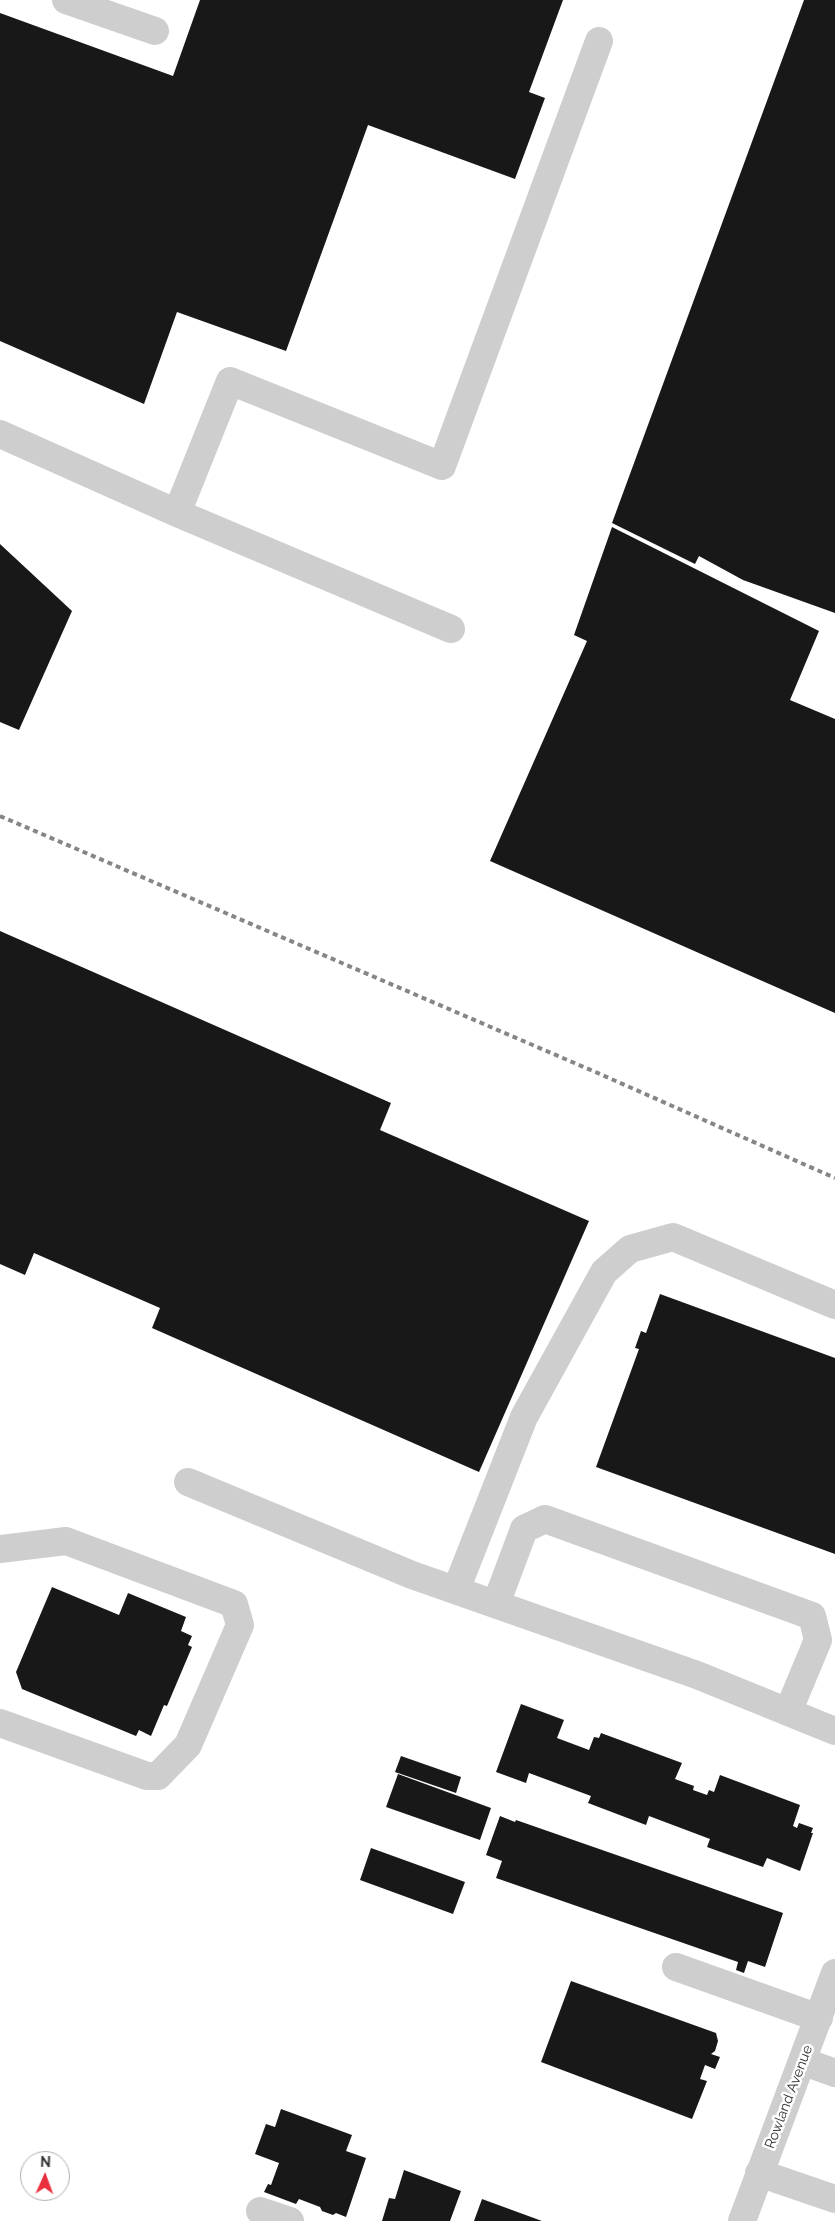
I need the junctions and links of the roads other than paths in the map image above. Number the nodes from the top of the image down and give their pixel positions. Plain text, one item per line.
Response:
1 (66, 0) edge
2 (154, 31) dead end
3 (599, 41) dead end
4 (0, 434) edge
5 (177, 513) junction
6 (451, 629) dead end
7 (835, 1305) edge
8 (188, 1482) dead end
9 (0, 1550) edge
10 (456, 1590) junction
11 (496, 1604) junction
12 (788, 1712) junction
13 (0, 1723) edge
14 (835, 1731) edge
15 (676, 1967) dead end
16 (835, 1973) edge
17 (819, 2018) junction
18 (802, 2061) junction
19 (835, 2073) edge
20 (759, 2173) junction
21 (835, 2199) edge
22 (260, 2210) dead end
23 (290, 2221) edge
24 (742, 2221) edge

1 - 2 street
3 - 5 street
4 - 5 street
5 - 6 street
7 - 10 street
8 - 10 street
9 - 13 street
10 - 11 street
11 - 12 street
11 - 12 street
12 - 14 street
15 - 17 street
16 - 17 street, Rowland Avenue
17 - 18 street, Rowland Avenue
18 - 19 street
18 - 20 street, Rowland Avenue
20 - 21 street
20 - 24 street, Rowland Avenue
22 - 23 street

